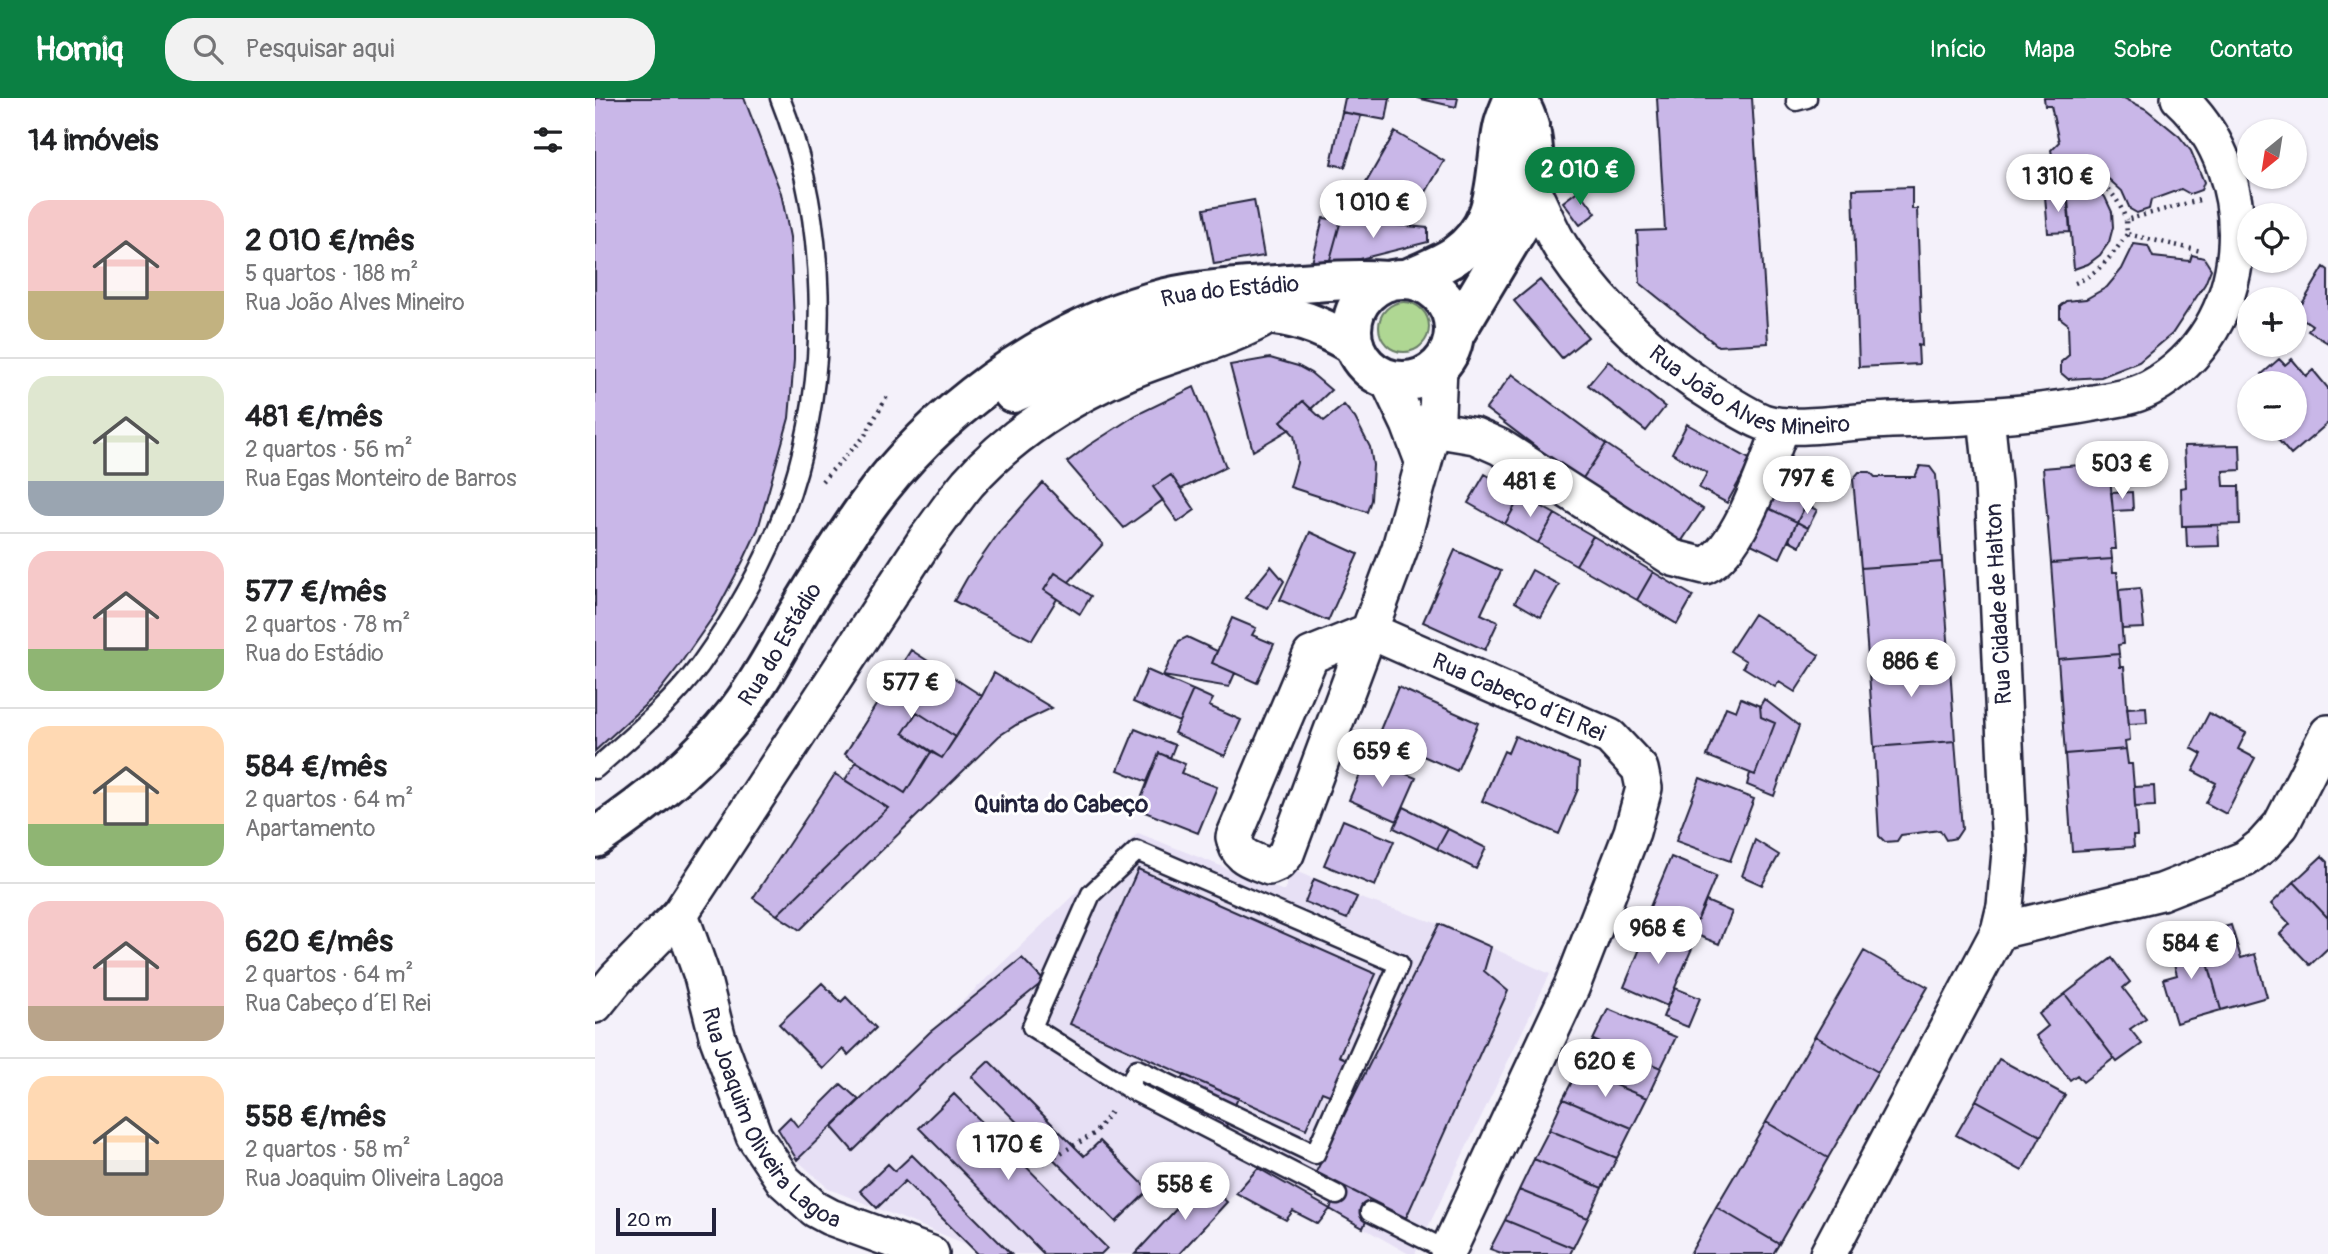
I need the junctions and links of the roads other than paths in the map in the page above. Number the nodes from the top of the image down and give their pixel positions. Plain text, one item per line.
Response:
1 (780, 98) edge
2 (1515, 98) edge
3 (2179, 98) edge
4 (1531, 187) junction
5 (1561, 247) junction
6 (1503, 253) junction
7 (1397, 280) junction
8 (1203, 291) junction
9 (1272, 315) junction
10 (1149, 338) junction
11 (1354, 345) junction
12 (1447, 351) junction
13 (1129, 372) junction
14 (1387, 379) junction
15 (1986, 416) junction
16 (941, 425) junction
17 (1782, 426) junction
18 (1428, 445) junction
19 (1370, 631) junction
20 (2328, 733) edge
21 (595, 769) edge
22 (595, 838) edge
23 (1249, 878) junction
24 (680, 914) junction
25 (1999, 931) junction
26 (595, 1005) edge
27 (1128, 1088) junction
28 (1337, 1195) dead end
29 (1370, 1212) dead end
30 (1448, 1251) joint
31 (931, 1254) edge
32 (1828, 1254) edge

1 - 21 lane
2 - 4 street
2 - 7 street
3 - 15 street
4 - 5 street, Rua João Alves Mineiro
4 - 6 street
5 - 6 street
5 - 17 street, Rua João Alves Mineiro
6 - 12 street
7 - 8 street, Rua do Estádio
7 - 11 street
7 - 12 street
8 - 10 street
8 - 16 street, Rua do Estádio
9 - 10 street, Rua do Estádio
9 - 11 street, Rua do Estádio
9 - 13 street
10 - 13 street
10 - 16 street, Rua do Estádio
11 - 14 street
12 - 14 street
12 - 18 street
13 - 24 street
14 - 18 street
15 - 17 street, Rua João Alves Mineiro
15 - 25 street, Rua Cidade de Halton
16 - 22 street, Rua do Estádio
17 - 18 street
18 - 19 street
19 - 23 street
19 - 23 street
19 - 30 street, Rua Cabeço d´El Rei
20 - 25 street
23 - 27 lane
23 - 27 lane
24 - 26 street
24 - 31 street, Rua Joaquim Oliveira Lagoa
25 - 32 street, Rua Cidade de Halton
27 - 28 lane
29 - 30 lane

